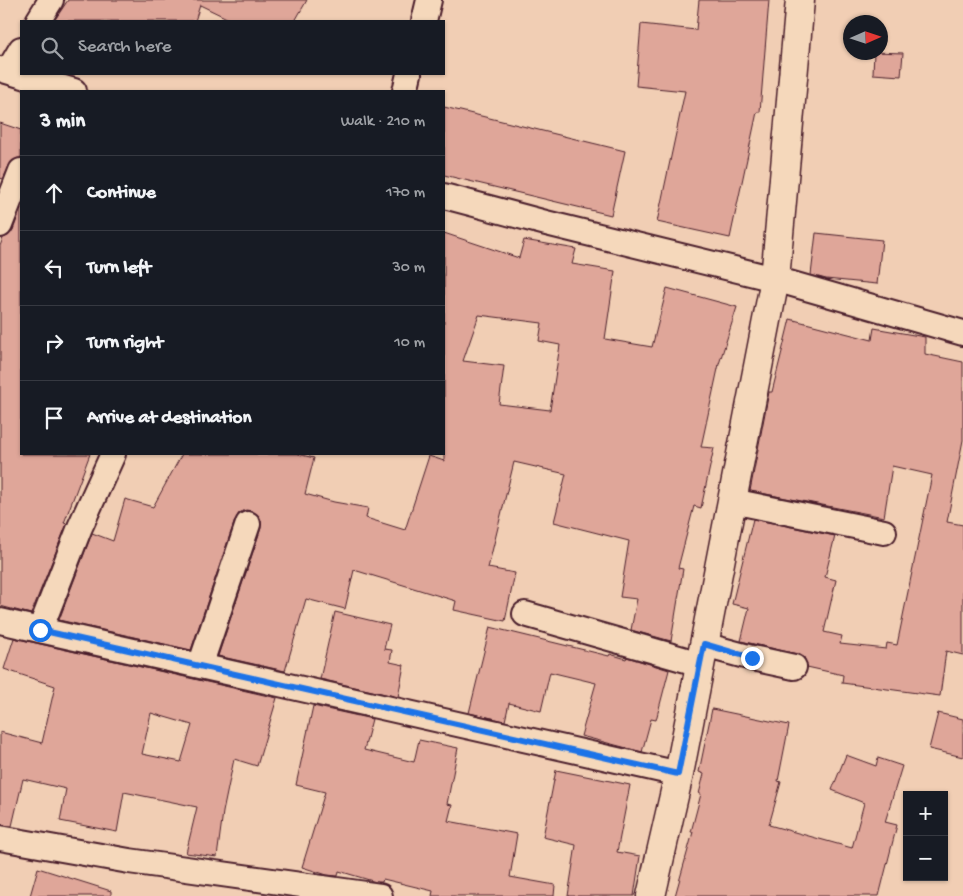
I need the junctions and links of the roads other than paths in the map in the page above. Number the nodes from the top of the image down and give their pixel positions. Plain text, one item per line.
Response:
1 (51, 0) edge
2 (430, 0) edge
3 (800, 0) edge
4 (39, 20) edge
5 (424, 20) edge
6 (20, 51) edge
7 (4, 70) edge
8 (409, 75) edge
9 (60, 89) edge
10 (405, 90) edge
11 (20, 174) edge
12 (445, 196) edge
13 (0, 225) edge
14 (775, 279) junction
15 (963, 333) edge
16 (113, 455) edge
17 (732, 502) junction
18 (248, 524) dead end
19 (884, 532) dead end
20 (525, 614) dead end
21 (0, 621) edge
22 (40, 630) junction
23 (702, 654) junction
24 (200, 666) junction
25 (794, 667) dead end
26 (678, 774) junction
27 (0, 838) edge
28 (380, 896) edge
29 (651, 896) edge

1 - 4 street
2 - 5 street
3 - 14 street
6 - 7 street
7 - 9 street
8 - 10 street
11 - 13 street
12 - 14 street
14 - 15 street
14 - 17 street
16 - 22 street
17 - 19 street
17 - 23 street
18 - 24 street
20 - 23 street
21 - 22 street
22 - 24 street
23 - 25 street
23 - 26 street
24 - 26 street
26 - 29 street
27 - 28 street

